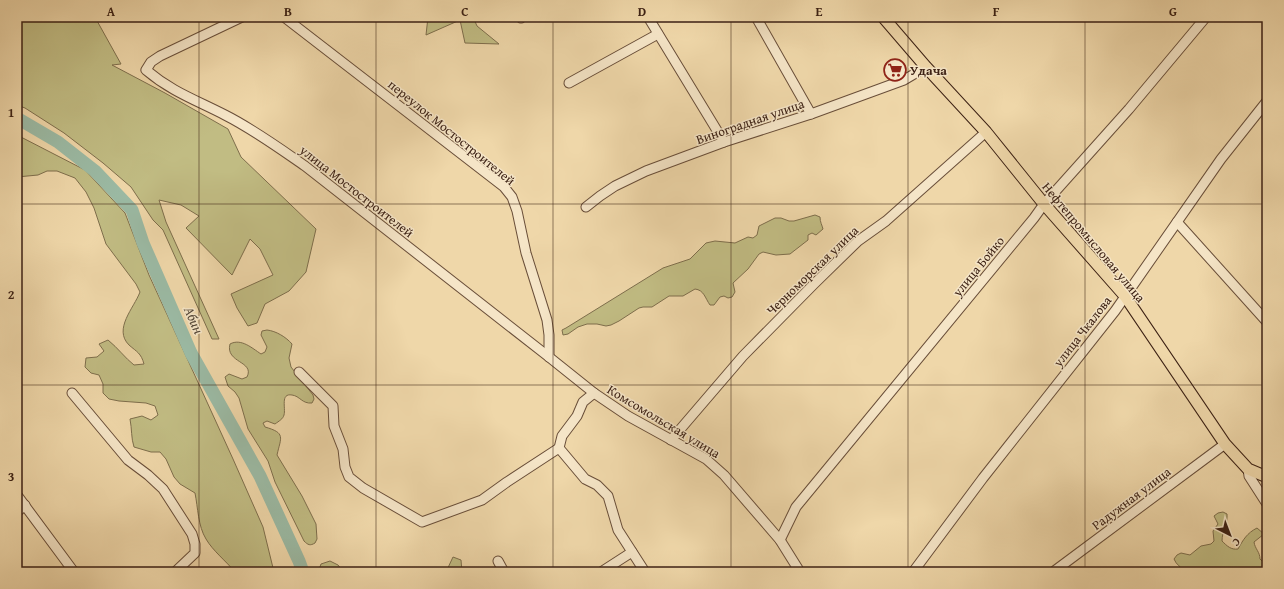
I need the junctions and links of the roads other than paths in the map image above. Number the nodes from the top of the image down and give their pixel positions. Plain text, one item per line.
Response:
1 (242, 17) edge
2 (284, 17) edge
3 (648, 17) edge
4 (756, 17) edge
5 (883, 17) edge
6 (1206, 17) edge
7 (658, 34) junction
8 (926, 67) junction
9 (570, 83) dead end
10 (1267, 101) edge
11 (811, 114) junction
12 (986, 132) junction
13 (724, 142) junction
14 (1044, 204) junction
15 (586, 207) dead end
16 (1177, 222) junction
17 (1125, 296) junction
18 (1267, 322) edge
19 (549, 357) junction
20 (299, 372) dead end
21 (72, 393) dead end
22 (594, 393) junction
23 (671, 440) junction
24 (1225, 444) junction
25 (559, 448) junction
26 (1248, 469) junction
27 (1267, 477) edge
28 (17, 495) edge
29 (1267, 504) edge
30 (25, 505) junction
31 (17, 512) edge
32 (780, 540) junction
33 (632, 552) junction
34 (498, 561) dead end
35 (74, 572) edge
36 (174, 572) edge
37 (504, 572) edge
38 (601, 572) edge
39 (646, 572) edge
40 (800, 572) edge
41 (913, 572) edge
42 (1053, 572) edge

1 - 19 street, улица Мостостроителей
2 - 19 street, переулок Мостостроителей
3 - 7 street
4 - 11 street
5 - 8 main road, Нефтепромысловая улица
6 - 14 street, улица Бойко
7 - 9 street
7 - 13 street
8 - 11 street, Виноградная улица
8 - 12 main road, Нефтепромысловая улица
10 - 16 street, улица Чкалова
11 - 13 street, Виноградная улица
12 - 14 main road, Нефтепромысловая улица
12 - 23 street, Черноморская улица
13 - 15 street, Виноградная улица
14 - 17 main road, Нефтепромысловая улица
14 - 32 street, улица Бойко
16 - 17 street, улица Чкалова
16 - 18 street
17 - 24 main road, Нефтепромысловая улица
17 - 41 street, улица Чкалова
19 - 22 street, Комсомольская улица
20 - 25 street
21 - 36 street
22 - 23 street, Комсомольская улица
22 - 25 street
23 - 32 street, Комсомольская улица
24 - 26 main road, Нефтепромысловая улица
24 - 42 street, Радужная улица
25 - 33 street
26 - 27 main road
26 - 29 street, Нефтепромысловая улица
28 - 30 street
30 - 31 street
30 - 35 street
32 - 40 street, Комсомольская улица
33 - 38 street
33 - 39 street
34 - 37 street

